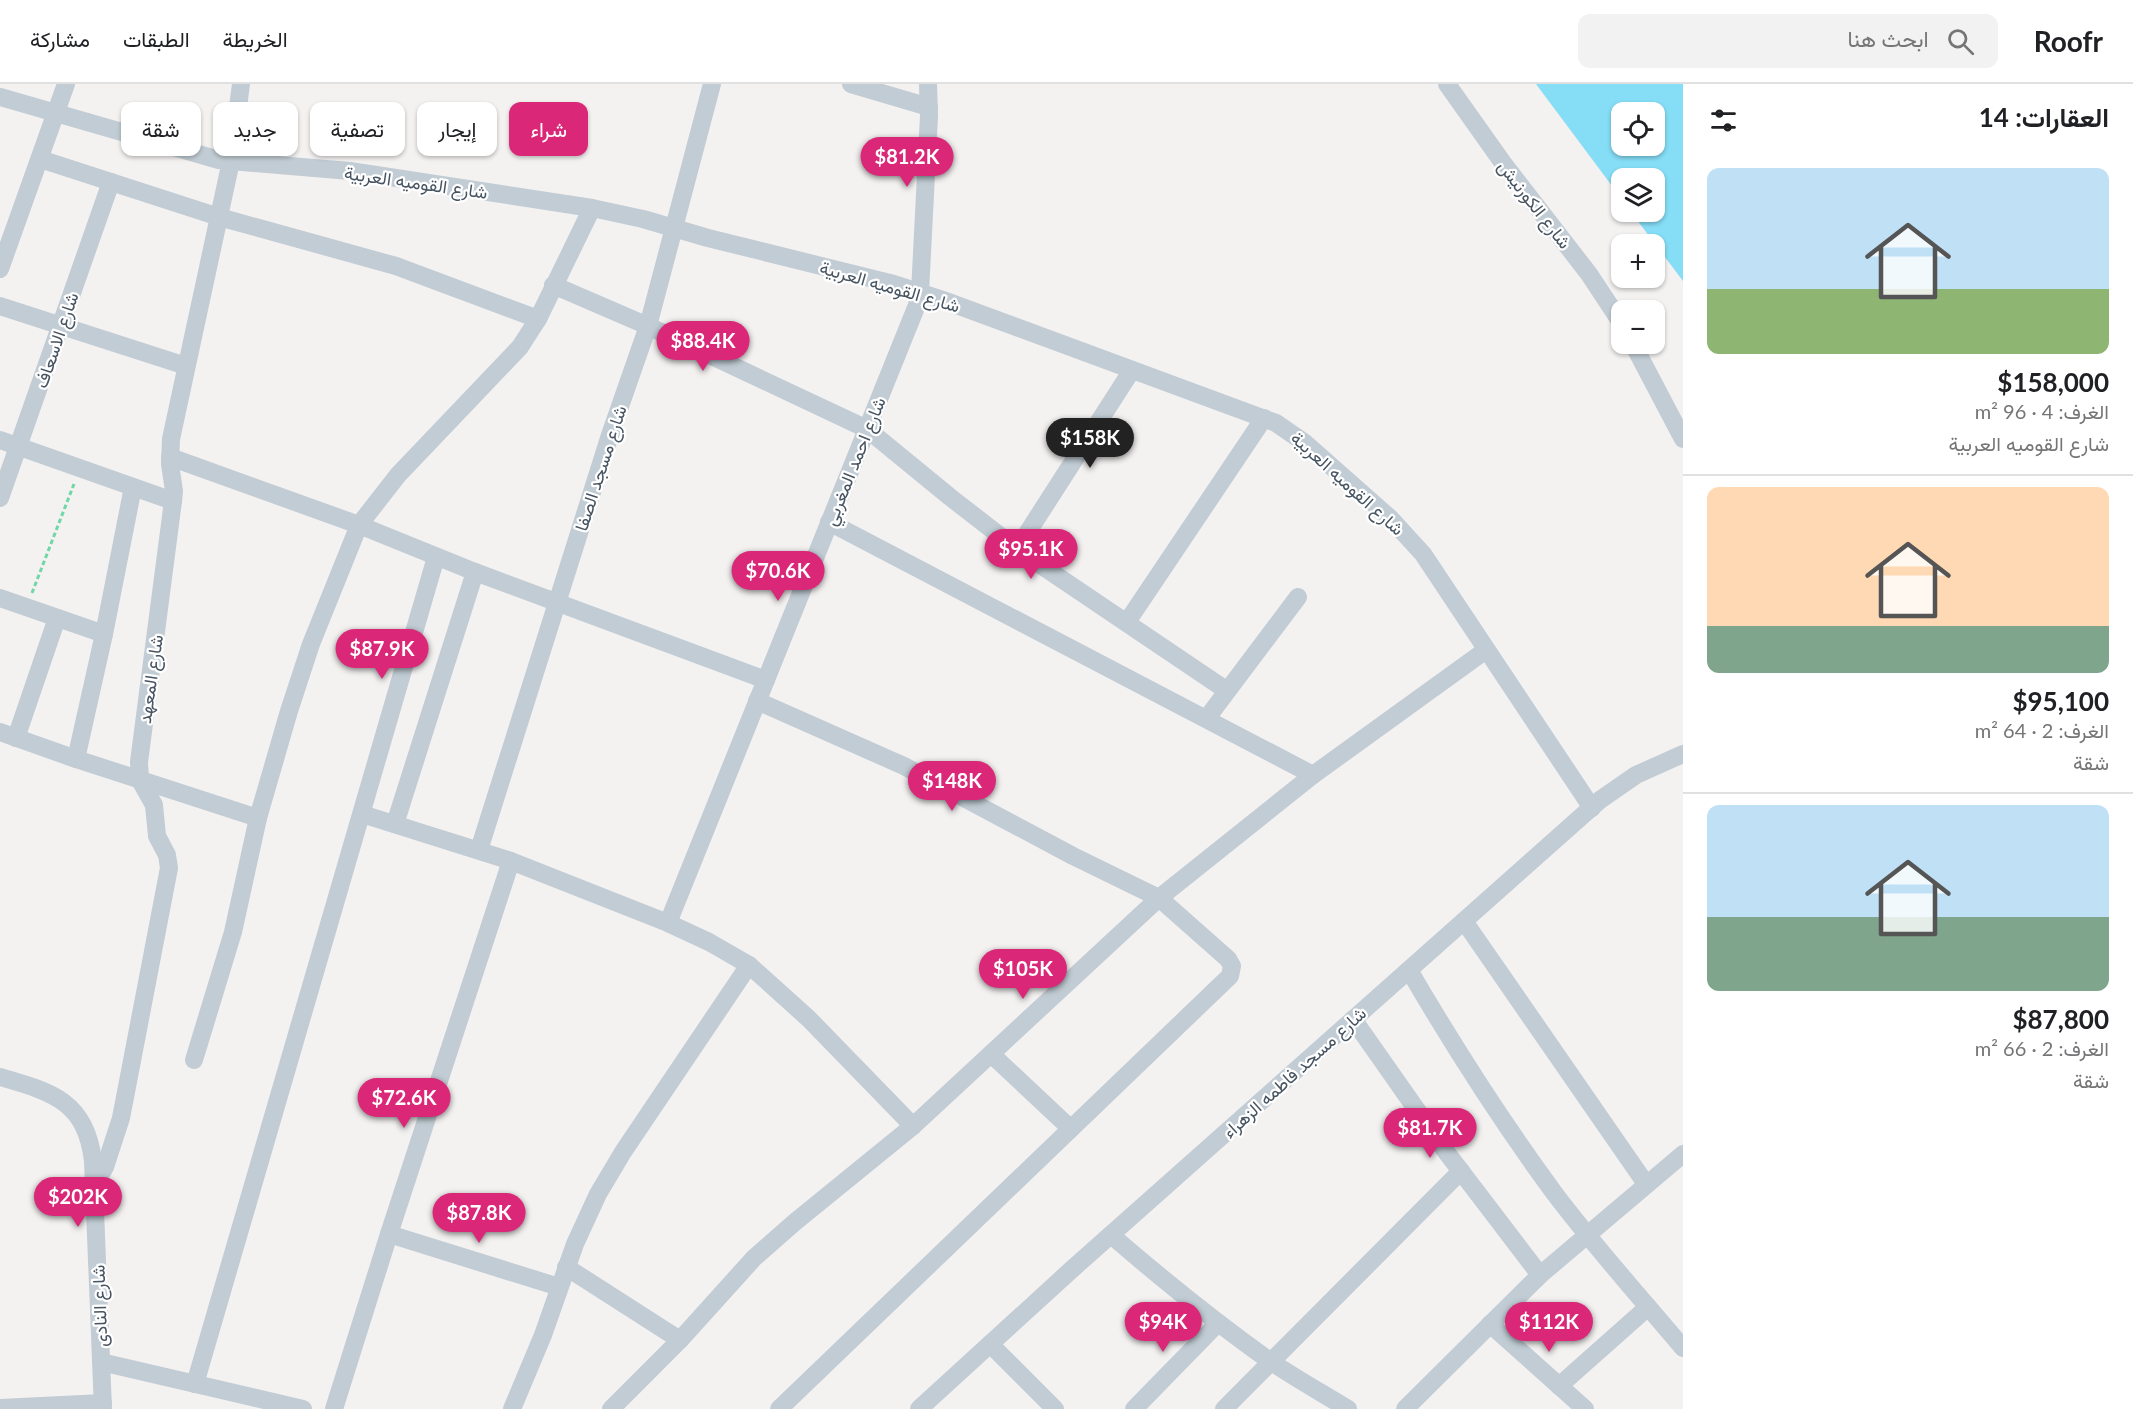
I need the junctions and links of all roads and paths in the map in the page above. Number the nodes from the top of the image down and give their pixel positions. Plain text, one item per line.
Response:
1 (66, 84) edge
2 (241, 84) edge
3 (712, 84) edge
4 (851, 84) edge
5 (928, 84) edge
6 (1447, 84) edge
7 (0, 97) edge
8 (929, 107) junction
9 (56, 113) junction
10 (40, 159) junction
11 (231, 161) junction
12 (111, 182) junction
13 (592, 208) junction
14 (219, 217) junction
15 (673, 227) junction
16 (0, 269) edge
17 (553, 285) junction
18 (920, 292) junction
19 (0, 306) edge
20 (1611, 307) edge
21 (538, 319) junction
22 (648, 326) junction
23 (61, 327) junction
24 (1638, 354) edge
25 (186, 366) junction
26 (1132, 370) junction
27 (1264, 418) junction
28 (867, 429) junction
29 (1683, 439) edge
30 (0, 440) edge
31 (20, 447) junction
32 (170, 457) junction
33 (81, 469) junction
34 (133, 487) junction
35 (0, 498) edge
36 (173, 501) junction
37 (829, 522) junction
38 (359, 525) junction
39 (1017, 549) junction
40 (436, 557) junction
41 (475, 572) junction
42 (1298, 597) dead end
43 (0, 598) edge
44 (557, 602) junction
45 (26, 607) junction
46 (57, 618) junction
47 (1127, 622) junction
48 (104, 634) junction
49 (1486, 650) junction
50 (765, 680) junction
51 (1226, 690) junction
52 (757, 701) junction
53 (1206, 718) junction
54 (8, 735) edge
55 (1683, 754) edge
56 (76, 759) junction
57 (1312, 775) junction
58 (140, 780) junction
59 (1592, 808) junction
60 (362, 814) junction
61 (258, 818) junction
62 (395, 824) junction
63 (479, 850) junction
64 (511, 861) junction
65 (1159, 898) junction
66 (1464, 921) junction
67 (668, 923) junction
68 (749, 965) junction
69 (1409, 970) junction
70 (1353, 1019) junction
71 (991, 1054) junction
72 (194, 1060) dead end
73 (0, 1077) edge
74 (913, 1126) junction
75 (1070, 1128) junction
76 (1683, 1154) edge
77 (1461, 1171) junction
78 (1646, 1184) junction
79 (94, 1186) junction
80 (389, 1234) junction
81 (1587, 1234) junction
82 (1111, 1235) junction
83 (566, 1267) junction
84 (1540, 1275) junction
85 (559, 1287) junction
86 (1648, 1306) junction
87 (1218, 1323) junction
88 (1490, 1324) junction
89 (680, 1340) junction
90 (990, 1344) junction
91 (1683, 1348) edge
92 (101, 1362) junction
93 (1272, 1362) junction
94 (195, 1384) junction
95 (1559, 1386) junction
96 (261, 1404) edge
97 (103, 1406) edge
98 (0, 1408) edge
99 (303, 1409) edge
100 (334, 1409) edge
101 (512, 1409) edge
102 (611, 1409) edge
103 (779, 1409) edge
104 (919, 1409) edge
105 (1055, 1409) edge
106 (1134, 1409) edge
107 (1224, 1409) edge
108 (1348, 1409) edge
109 (1405, 1409) edge
110 (1585, 1409) edge

1 - 9 street
2 - 11 street, شارع المعهد
3 - 15 street, شارع مسجد الصفا
4 - 8 street
5 - 8 street, شارع احمد المغربي
6 - 20 street, شارع الكورنيش
7 - 9 street, شارع القوميه العربية
8 - 18 street, شارع احمد المغربي
9 - 10 street
9 - 11 street, شارع القوميه العربية
10 - 12 street
10 - 16 street
11 - 13 street, شارع القوميه العربية
11 - 14 street, شارع المعهد
12 - 14 street
12 - 23 street, شارع الاسعاف
13 - 15 street, شارع القوميه العربية
13 - 17 street
14 - 21 street
14 - 25 street, شارع المعهد
15 - 18 street, شارع القوميه العربية
15 - 22 street, شارع مسجد الصفا
17 - 21 street
17 - 22 street
18 - 26 street, شارع القوميه العربية
18 - 28 street, شارع احمد المغربي
19 - 23 street
21 - 38 street
22 - 28 street
22 - 44 street, شارع مسجد الصفا
23 - 25 street
23 - 31 street, شارع الاسعاف
24 - 29 street
25 - 32 street, شارع المعهد
26 - 27 street, شارع القوميه العربية
26 - 39 street
27 - 47 street
27 - 49 street, شارع القوميه العربية
28 - 37 street, شارع احمد المغربي
28 - 39 street
30 - 31 street
31 - 33 street
31 - 35 street, شارع الاسعاف
32 - 36 street, شارع المعهد
32 - 38 street
33 - 34 street
33 - 45 path
34 - 36 street
34 - 48 street
36 - 58 street, شارع المعهد
37 - 50 street, شارع احمد المغربي
37 - 53 street
38 - 40 street
38 - 61 street
39 - 47 street
40 - 41 street
40 - 60 street
41 - 44 street
41 - 62 street
42 - 51 street
43 - 45 street
44 - 50 street
44 - 63 street, شارع مسجد الصفا
45 - 46 street
46 - 48 street
46 - 54 street
47 - 51 street
48 - 56 street
49 - 57 street
49 - 59 street, شارع القوميه العربية
50 - 52 street, شارع احمد المغربي
51 - 53 street
52 - 65 street
52 - 67 street, شارع احمد المغربي
53 - 57 street
54 - 56 street
55 - 59 street, شارع مسجد فاطمه الزهراء
56 - 58 street
57 - 65 street
58 - 61 street
58 - 79 street, شارع المعهد
59 - 66 street, شارع مسجد فاطمه الزهراء
60 - 62 street
60 - 94 street
61 - 72 street
62 - 63 street
63 - 64 street
64 - 67 street
64 - 80 street
65 - 71 street
65 - 75 street
66 - 69 street, شارع مسجد فاطمه الزهراء
66 - 78 street
67 - 68 street
68 - 74 street
68 - 83 street
69 - 70 street, شارع مسجد فاطمه الزهراء
69 - 81 street
70 - 77 street
70 - 82 street, شارع مسجد فاطمه الزهراء
71 - 74 street
71 - 75 street
73 - 79 street, شارع النادى
74 - 89 street
75 - 103 street
76 - 78 street
77 - 84 street
77 - 93 street
78 - 81 street
79 - 92 street, شارع النادى
80 - 85 street
80 - 100 street
81 - 84 street
81 - 86 street
82 - 87 street
82 - 90 street, شارع مسجد فاطمه الزهراء
83 - 85 street
83 - 89 street
84 - 88 street
85 - 101 street
86 - 91 street
86 - 95 street
87 - 93 street
87 - 106 street
88 - 95 street
88 - 109 street
89 - 102 street
90 - 104 street, شارع مسجد فاطمه الزهراء
90 - 105 street
92 - 94 street
92 - 97 street, شارع النادى
93 - 107 street
93 - 108 street
94 - 96 street
95 - 110 street
96 - 99 street
97 - 98 street

